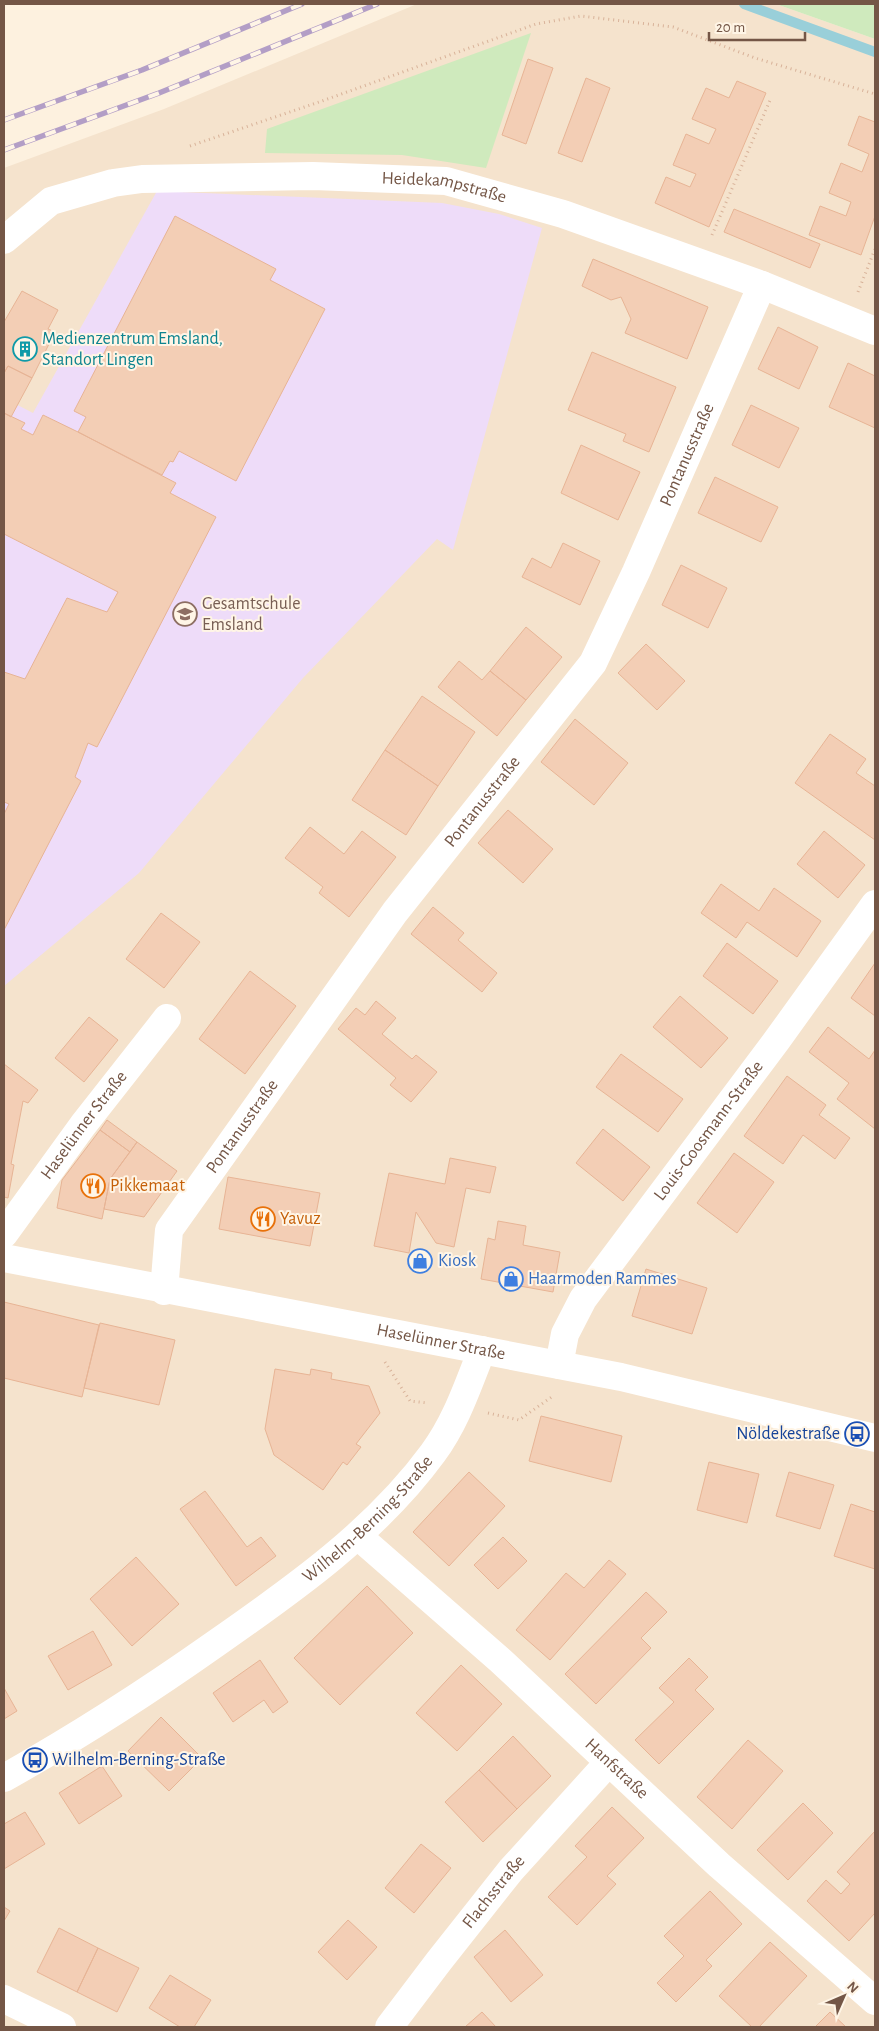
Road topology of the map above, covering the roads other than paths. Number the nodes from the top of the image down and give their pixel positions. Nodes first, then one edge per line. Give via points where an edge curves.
1 (4, 240) edge
2 (762, 285) junction
3 (875, 331) edge
4 (875, 904) edge
5 (167, 1018) dead end
6 (4, 1234) edge
7 (4, 1258) edge
8 (164, 1291) junction
9 (482, 1350) junction
10 (559, 1365) junction
11 (875, 1438) edge
12 (358, 1536) junction
13 (608, 1762) junction
14 (4, 1778) edge
15 (4, 1999) edge
16 (875, 2000) edge
17 (62, 2027) edge
18 (390, 2027) edge

1 - 2 street, Heidekampstraße via 50,201 142,179 332,177 446,181 563,214
2 - 3 street, Heidekampstraße
2 - 8 street, Pontanusstraße via 593,663 395,912 169,1230
4 - 10 street, Louis-Goosmann-Straße via 583,1299 565,1334
5 - 6 street, Haselünner Straße via 83,1125
7 - 8 street, Haselünner Straße
8 - 9 street, Haselünner Straße
9 - 10 street, Haselünner Straße
9 - 12 street, Wilhelm-Berning-Straße via 459,1407 434,1452
10 - 11 street, Haselünner Straße
12 - 13 street, Hanfstraße via 501,1661
12 - 14 street, Wilhelm-Berning-Straße via 276,1602 167,1678
13 - 16 street, Hanfstraße via 719,1865
13 - 18 street, Flachsstraße via 511,1870
15 - 17 street

